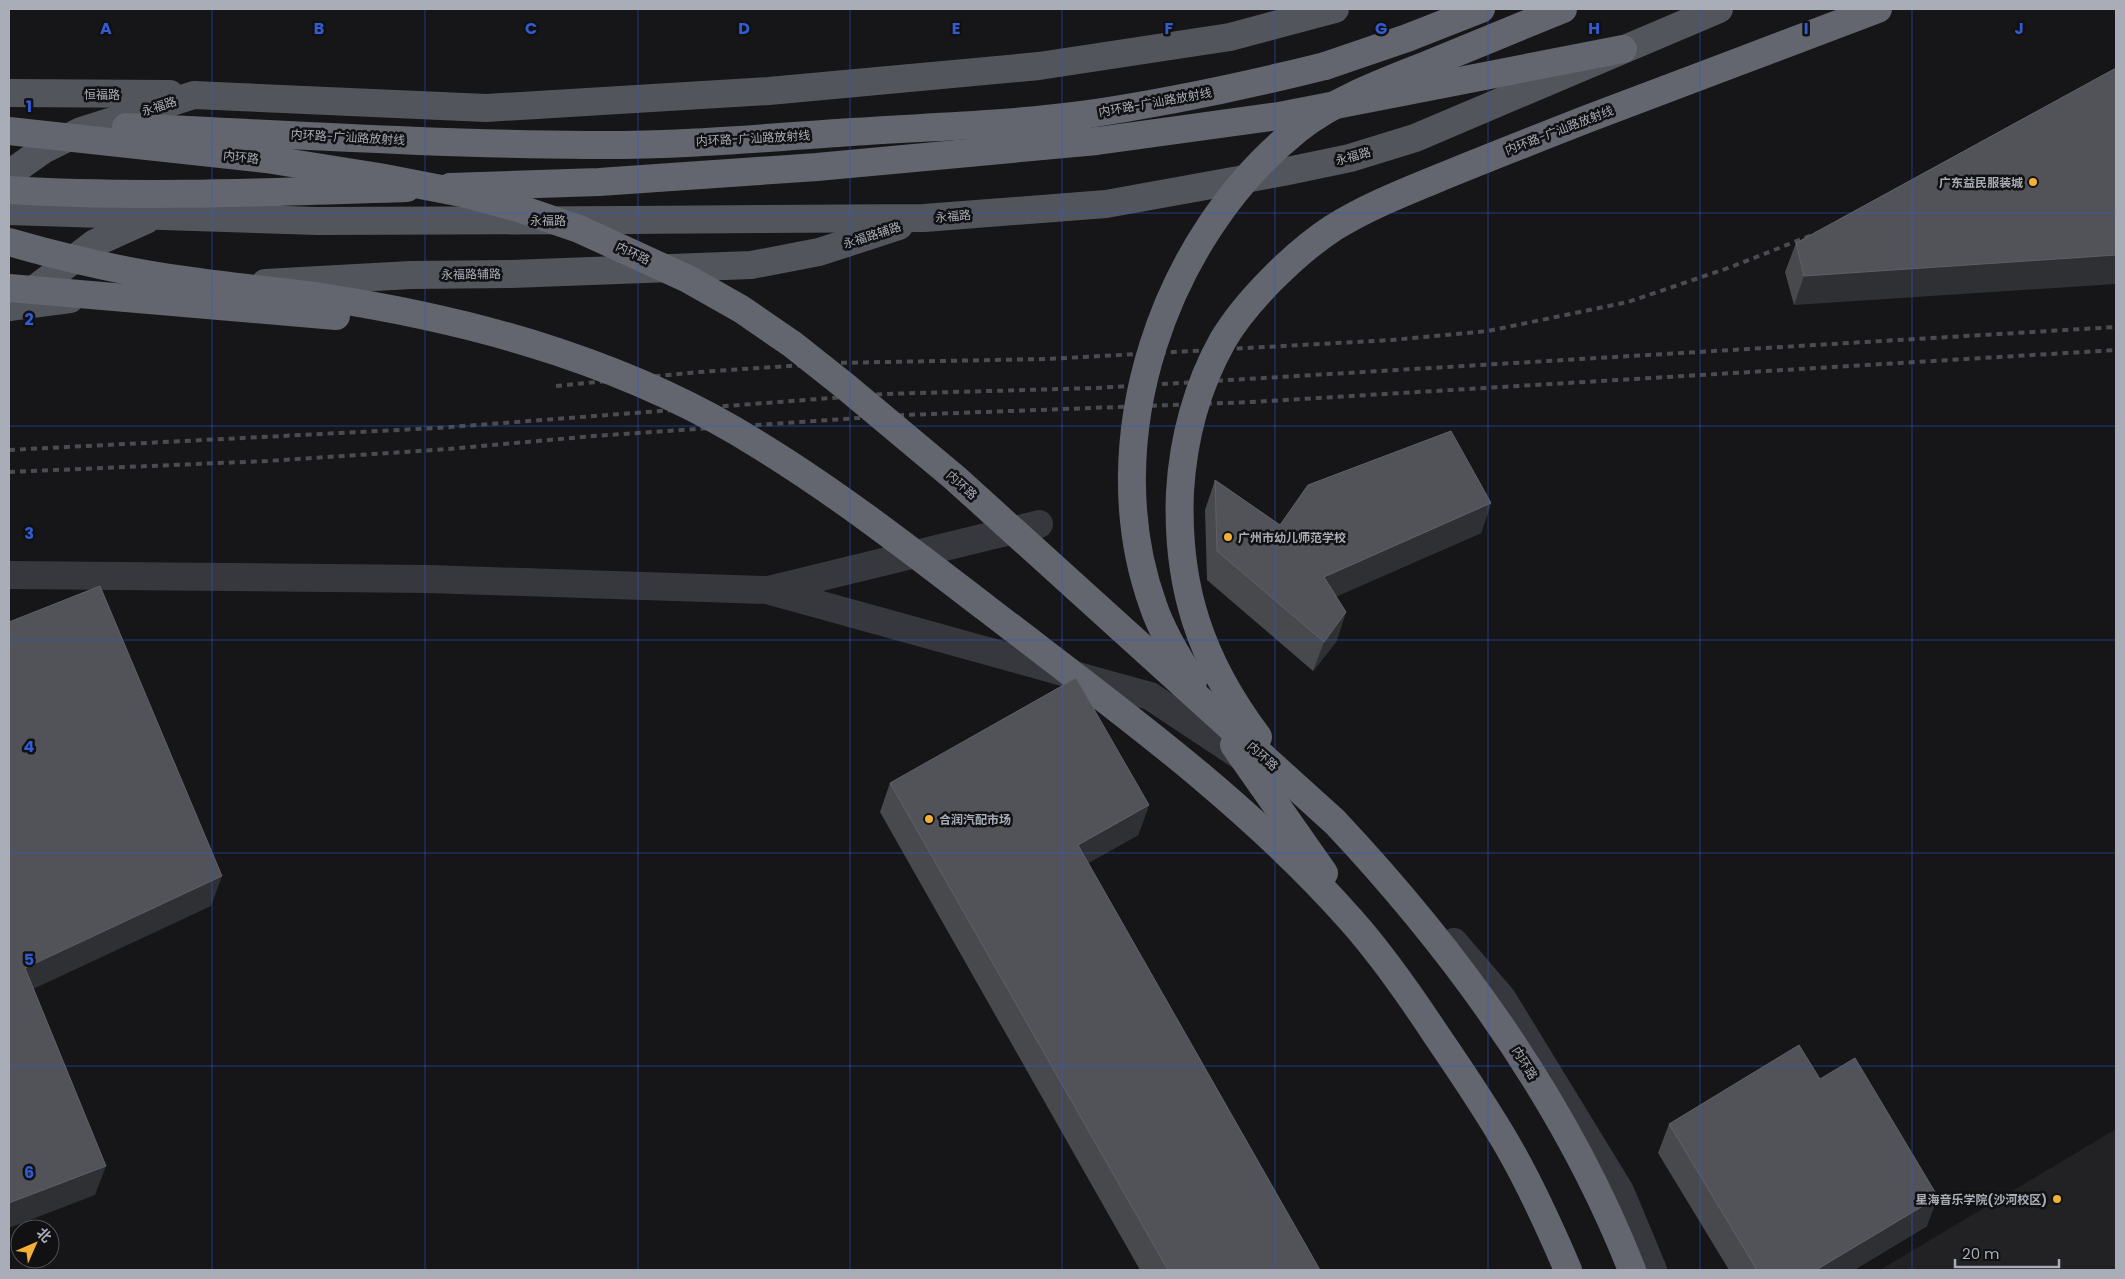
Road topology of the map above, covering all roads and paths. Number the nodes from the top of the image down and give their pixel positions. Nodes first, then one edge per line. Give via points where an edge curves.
1 (1335, 9) edge
2 (1481, 9) edge
3 (1563, 9) edge
4 (1719, 9) edge
5 (1878, 9) edge
6 (1623, 48) junction
7 (9, 93) edge
8 (194, 95) junction
9 (9, 122) edge
10 (9, 131) edge
11 (9, 174) edge
12 (9, 190) edge
13 (9, 211) edge
14 (152, 217) junction
15 (924, 218) junction
16 (9, 242) edge
17 (10, 303) edge
18 (486, 330) junction
19 (1039, 524) dead end
20 (9, 575) edge
21 (767, 590) junction
22 (1335, 822) junction
23 (1405, 987) junction
24 (1568, 1270) edge
25 (1632, 1270) edge
26 (1653, 1270) edge

1 - 8 main road, 永福路 via 1230,37 1039,66 769,91 486,108
2 - 9 highway, 内环路-广汕路放射线, bridge via 1325,66 1251,84 1080,115 1002,123 738,140 589,145 458,143
3 - 23 highway, bridge via 1342,101 1299,128 1229,199 1200,243 1156,333 1143,378 1132,468 1133,514 1140,560 1153,605 1176,654 1221,728
4 - 6 main road, 永福路
5 - 22 highway, 内环路-广汕路放射线, bridge via 1512,148 1379,203 1333,228 1290,262 1253,300 1224,339 1203,382 1181,470 1179,522 1182,566 1194,620 1213,668 1239,712 1278,763
6 - 12 highway, bridge via 1279,116 1097,141 838,166 599,182 292,192
6 - 15 main road, 永福路 via 1415,138 1350,158 1106,204
7 - 8 main road, 恒福路
8 - 11 main road, 永福路 via 81,131 43,150
10 - 22 highway, 内环路, bridge via 266,160 462,192 579,229 688,280 741,309 792,344 955,478
13 - 14 main road
14 - 15 main road, 永福路 via 318,221
14 - 17 main road via 95,243
15 - 17 main road, 永福路辅路 via 819,252 751,265 323,279
16 - 18 highway, bridge via 187,281 405,311
17 - 18 highway, bridge via 274,312
18 - 23 highway, bridge via 559,352 693,409 759,444 830,491 1056,661 1190,768 1299,865 1352,921
19 - 21 street
20 - 21 street via 428,579
21 - 26 street via 1150,696 1366,840 1502,998 1620,1191
22 - 25 highway, 内环路, bridge via 1420,918 1514,1044 1557,1113 1592,1180
23 - 24 highway, bridge via 1510,1149

